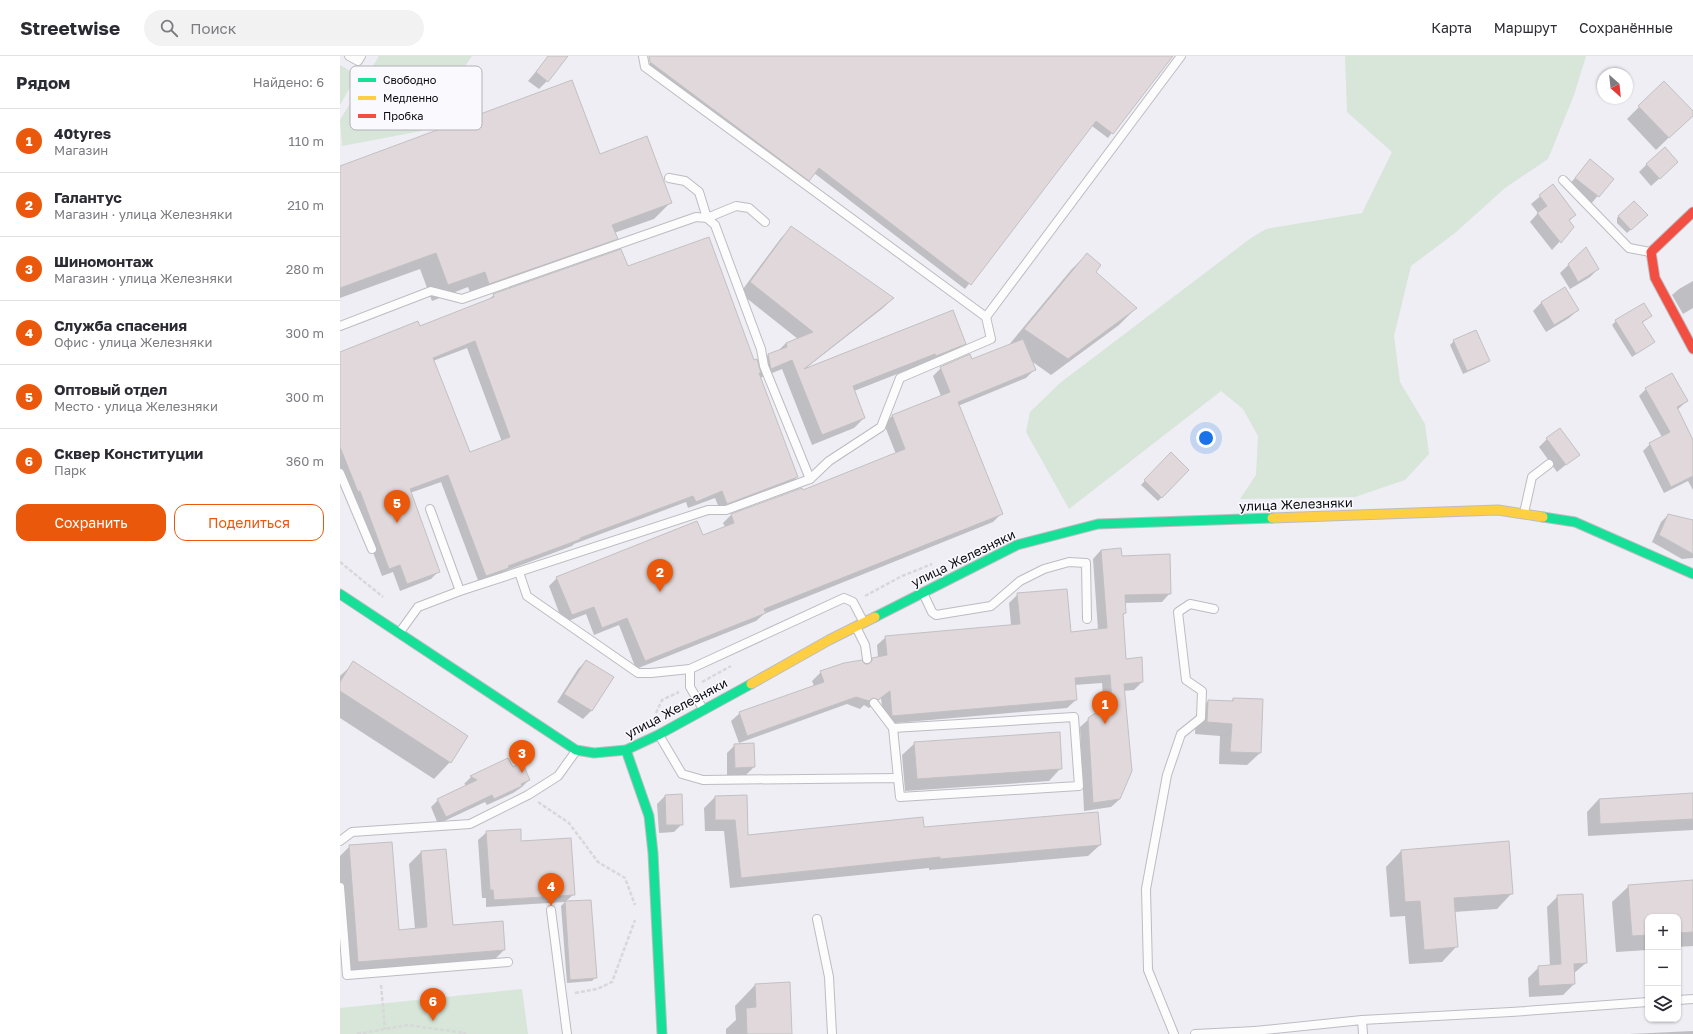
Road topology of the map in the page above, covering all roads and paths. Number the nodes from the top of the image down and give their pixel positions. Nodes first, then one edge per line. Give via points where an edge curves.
1 (349, 56) edge
2 (361, 56) edge
3 (643, 56) edge
4 (1181, 56) edge
5 (669, 178) dead end
6 (1563, 180) dead end
7 (1693, 212) edge
8 (708, 218) junction
9 (765, 222) dead end
10 (1651, 252) junction
11 (986, 317) junction
12 (340, 326) edge
13 (1693, 349) edge
14 (1549, 464) dead end
15 (340, 472) edge
16 (810, 479) junction
17 (430, 510) dead end
18 (1524, 514) junction
19 (372, 549) dead end
20 (937, 562) dead end
21 (519, 572) junction
22 (1693, 574) edge
23 (460, 591) junction
24 (923, 592) junction
25 (340, 594) edge
26 (853, 602) junction
27 (1214, 609) dead end
28 (1087, 619) dead end
29 (859, 624) junction
30 (400, 633) junction
31 (866, 659) dead end
32 (733, 665) dead end
33 (690, 669) junction
34 (690, 687) junction
35 (874, 703) dead end
36 (704, 709) junction
37 (655, 716) dead end
38 (893, 728) junction
39 (658, 735) junction
40 (576, 750) junction
41 (626, 750) junction
42 (898, 778) junction
43 (528, 795) junction
44 (340, 841) edge
45 (340, 887) edge
46 (635, 906) dead end
47 (551, 910) dead end
48 (638, 913) dead end
49 (817, 919) dead end
50 (508, 962) dead end
51 (380, 972) junction
52 (562, 995) junction
53 (1693, 999) edge
54 (1681, 1000) edge
55 (1645, 1002) edge
56 (1362, 1020) junction
57 (385, 1029) junction
58 (1256, 1033) edge
59 (356, 1034) edge
60 (465, 1034) edge
61 (567, 1034) edge
62 (662, 1034) edge
63 (832, 1034) edge
64 (1174, 1034) edge
65 (1194, 1034) edge
66 (1363, 1034) edge

1 - 2 lane via 358,61
3 - 11 lane via 646,67
4 - 11 lane
5 - 8 lane via 685,181 699,192
6 - 10 lane via 1629,248
7 - 10 street
8 - 9 lane via 736,206 749,208
8 - 12 lane via 696,217 462,299 431,291
8 - 16 lane via 715,225 764,366
10 - 13 street via 1655,278
11 - 16 lane via 991,339 900,378 881,427 829,461
14 - 18 lane via 1532,477
15 - 19 lane
16 - 21 lane via 726,510 708,510
17 - 23 lane
18 - 22 street, улица Железняки via 1575,522
18 - 24 street, улица Железняки via 1498,510 1098,524 1016,545
20 - 26 path via 902,576
21 - 23 lane
21 - 33 lane via 527,596 638,673
23 - 30 lane via 418,607
24 - 28 lane via 932,612 936,615 991,606 1020,581 1044,570 1069,562 1086,563
24 - 29 street, улица Железняки
25 - 30 street, улица Железняки
26 - 29 lane
26 - 33 lane via 844,598
27 - 64 lane via 1190,604 1178,612 1186,680 1202,691 1201,718 1181,734 1167,775 1146,889 1148,970
29 - 31 lane via 866,645
29 - 36 street, улица Железняки
30 - 40 street, улица Железняки
32 - 34 path
33 - 34 lane
34 - 36 lane
34 - 37 path via 662,700
35 - 38 lane
36 - 39 street, улица Железняки
38 - 42 lane
38 - 42 lane via 1074,717 1079,786 900,797
39 - 41 street, улица Железняки
39 - 42 lane via 682,774 703,780
40 - 41 street, улица Железняки via 594,753
40 - 43 lane via 558,776
41 - 62 street via 649,816
43 - 44 lane via 470,824 352,832
43 - 46 path via 569,823 598,862 625,878
45 - 51 lane via 348,975
47 - 52 lane
48 - 52 path via 612,982 597,989
49 - 63 lane via 829,977
50 - 51 lane
51 - 57 path
52 - 61 lane
53 - 54 lane
55 - 56 lane
56 - 58 lane
56 - 66 lane
57 - 59 path
57 - 60 path via 408,1024
58 - 65 lane

